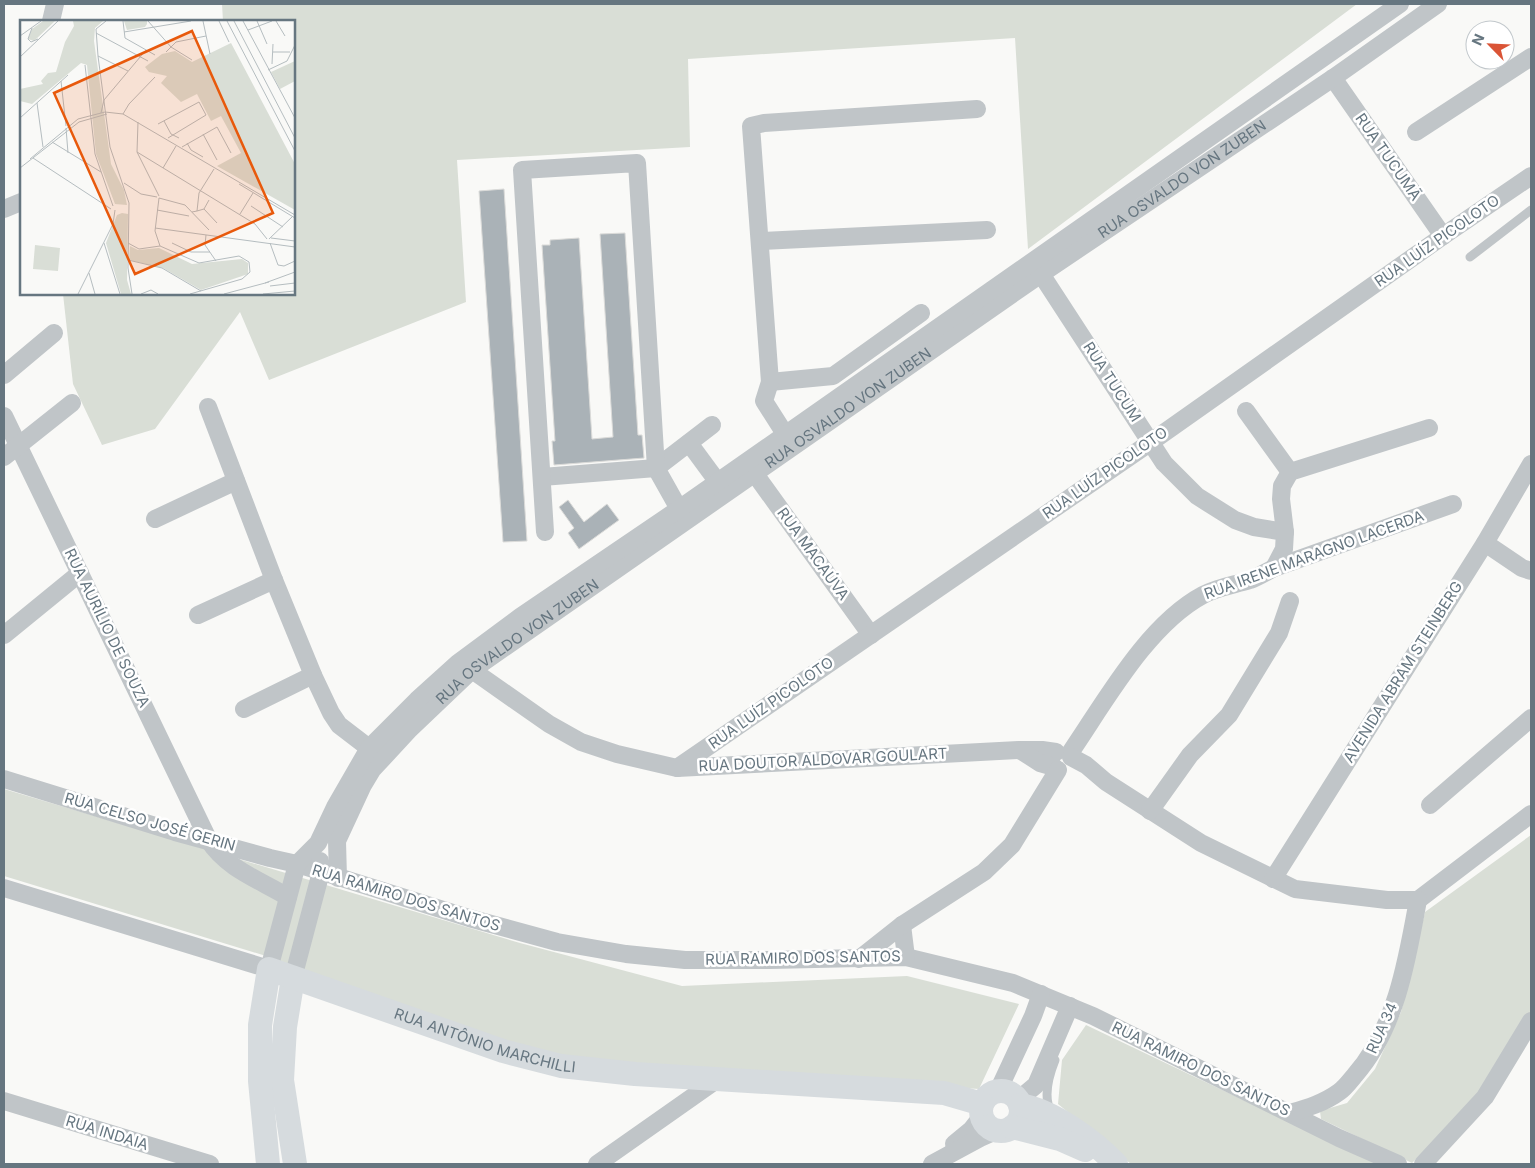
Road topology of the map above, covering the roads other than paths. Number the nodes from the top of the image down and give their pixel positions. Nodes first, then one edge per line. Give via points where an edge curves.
1 (55, 4) edge
2 (1400, 4) edge
3 (1438, 4) edge
4 (51, 20) edge
5 (1531, 57) edge
6 (1333, 78) junction
7 (977, 109) dead end
8 (1416, 132) dead end
9 (1531, 176) edge
10 (20, 202) edge
11 (4, 208) edge
12 (1531, 210) edge
13 (987, 230) dead end
14 (1443, 236) junction
15 (760, 241) junction
16 (1470, 257) dead end
17 (1041, 274) junction
18 (921, 313) dead end
19 (54, 333) dead end
20 (4, 375) edge
21 (770, 382) junction
22 (72, 403) dead end
23 (208, 407) dead end
24 (1246, 411) dead end
25 (4, 416) edge
26 (712, 425) dead end
27 (1429, 428) dead end
28 (785, 434) junction
29 (1151, 442) junction
30 (689, 443) junction
31 (19, 445) junction
32 (4, 457) edge
33 (1531, 464) edge
34 (656, 468) junction
35 (1290, 472) junction
36 (755, 474) junction
37 (542, 477) junction
38 (236, 480) junction
39 (717, 481) junction
40 (1452, 504) dead end
41 (679, 509) junction
42 (155, 519) dead end
43 (545, 532) dead end
44 (1285, 532) junction
45 (1484, 543) junction
46 (1274, 568) junction
47 (1531, 571) edge
48 (80, 572) junction
49 (274, 580) junction
50 (1290, 601) dead end
51 (198, 616) dead end
52 (4, 635) edge
53 (871, 635) junction
54 (472, 670) junction
55 (313, 675) junction
56 (244, 709) dead end
57 (1531, 718) edge
58 (369, 748) junction
59 (1063, 761) junction
60 (677, 768) junction
61 (4, 779) edge
62 (1430, 805) dead end
63 (1150, 811) junction
64 (1531, 814) edge
65 (209, 840) junction
66 (318, 843) junction
67 (297, 864) junction
68 (330, 875) junction
69 (1273, 879) junction
70 (4, 888) edge
71 (288, 897) junction
72 (1418, 900) junction
73 (902, 924) junction
74 (906, 957) junction
75 (859, 959) junction
76 (269, 969) junction
77 (293, 978) junction
78 (1041, 994) junction
79 (1070, 1006) junction
80 (1531, 1021) edge
81 (718, 1079) junction
82 (4, 1101) edge
83 (1003, 1109) junction
84 (1290, 1113) junction
85 (1063, 1122) junction
86 (1115, 1163) edge
87 (210, 1164) edge
88 (268, 1164) edge
89 (295, 1164) edge
90 (597, 1164) edge
91 (930, 1164) edge
92 (1398, 1164) edge
93 (1423, 1164) edge

1 - 4 street
2 - 28 street, RUA OSVALDO VON ZUBEN
3 - 6 street, RUA OSVALDO VON ZUBEN
5 - 8 street
6 - 14 street, RUA TUCUMÃ
6 - 17 street, RUA OSVALDO VON ZUBEN
7 - 15 street via 751,126
9 - 14 street, RUA LUÍZ PICOLOTO
10 - 11 street
12 - 16 lane
13 - 15 street
14 - 29 street, RUA LUÍZ PICOLOTO
15 - 21 street
17 - 29 street, RUA TUCUM
17 - 36 street, RUA OSVALDO VON ZUBEN
18 - 21 street via 833,376
19 - 20 street
21 - 28 street via 764,401
22 - 31 street
23 - 38 street
24 - 35 street
25 - 31 street, RUA AURÍLIO DE SOUZA
26 - 30 street
27 - 35 street
28 - 39 street, RUA OSVALDO VON ZUBEN
29 - 44 street, RUA TUCUM via 1164,463 1197,496 1235,520
29 - 53 street, RUA LUÍZ PICOLOTO
30 - 34 street
30 - 39 street
31 - 32 street
31 - 48 street, RUA AURÍLIO DE SOUZA
33 - 45 street, AVENIDA ABRAM STEINBERG
34 - 37 street
34 - 37 street via 637,163 522,170
34 - 41 street
35 - 44 street via 1282,486
36 - 53 street, RUA MACAÚVA
36 - 54 street, RUA OSVALDO VON ZUBEN
37 - 43 street
38 - 42 street
38 - 49 street
39 - 41 street, RUA OSVALDO VON ZUBEN
40 - 46 street, RUA IRENE MARAGNO LACERDA
41 - 58 street, RUA OSVALDO VON ZUBEN via 458,663
44 - 46 street via 1284,549
45 - 47 street
45 - 69 street, AVENIDA ABRAM STEINBERG
46 - 59 street, RUA IRENE MARAGNO LACERDA via 1202,596 1151,638
48 - 52 street
48 - 65 street, RUA AURÍLIO DE SOUZA
49 - 51 street
49 - 55 street
50 - 63 street via 1280,633 1229,716 1190,755
53 - 60 street, RUA LUÍZ PICOLOTO
54 - 60 street, RUA DOUTOR ALDOVAR GOULART via 549,724 581,742
54 - 68 street, RUA OSVALDO VON ZUBEN via 372,770 338,841
55 - 56 street
55 - 58 street via 339,725
57 - 62 street
58 - 66 street, RUA OSVALDO VON ZUBEN
59 - 60 street, RUA DOUTOR ALDOVAR GOULART via 1040,763 1019,750
59 - 63 street, RUA DOUTOR ALDOVAR GOULART via 1089,778 1106,782
59 - 73 street, RUA IRENE MARAGNO LACERDA via 1012,845 984,872
61 - 65 street, RUA CELSO JOSÉ GERIN
63 - 69 street, RUA DOUTOR ALDOVAR GOULART via 1201,843
64 - 72 street
65 - 67 street, RUA CELSO JOSÉ GERIN
65 - 71 street, RUA AURÍLIO DE SOUZA via 231,865
66 - 67 street, RUA OSVALDO VON ZUBEN
66 - 68 street, RUA OSVALDO VON ZUBEN
67 - 68 street, RUA RAMIRO DOS SANTOS
67 - 71 street, RUA OSVALDO VON ZUBEN
68 - 75 street, RUA RAMIRO DOS SANTOS via 557,942 626,954 685,960
68 - 77 street, RUA OSVALDO VON ZUBEN
69 - 72 street, RUA DOUTOR ALDOVAR GOULART via 1295,890 1387,900
70 - 76 street, RUA ANTÔNIO MARCHILLI
71 - 76 street, RUA OSVALDO VON ZUBEN
72 - 84 street, RUA 34 via 1391,1015 1368,1060 1340,1092 1316,1106
73 - 74 street
73 - 75 street, RUA IRENE MARAGNO LACERDA
74 - 75 street, RUA RAMIRO DOS SANTOS
74 - 78 street, RUA RAMIRO DOS SANTOS via 1013,983
76 - 77 street, RUA ANTÔNIO MARCHILLI
76 - 88 street, RUA OSVALDO VON ZUBEN via 260,1025 260,1081
77 - 81 street, RUA ANTÔNIO MARCHILLI via 503,1051 561,1066
77 - 89 street, RUA OSVALDO VON ZUBEN via 285,1028 282,1080
78 - 79 street, RUA RAMIRO DOS SANTOS
78 - 83 street
79 - 83 street via 1036,1085
79 - 84 street, RUA RAMIRO DOS SANTOS
79 - 85 lane via 1048,1082 1050,1111
80 - 93 street via 1485,1097
81 - 83 street, RUA ANTÔNIO MARCHILLI via 944,1093
81 - 90 street
82 - 87 street, RUA INDAIA
83 - 85 street, RUA ANTÔNIO MARCHILLI via 1032,1107
83 - 86 street, RUA ANTÔNIO MARCHILLI
83 - 91 street
84 - 92 street, RUA RAMIRO DOS SANTOS
85 - 86 street, RUA ANTÔNIO MARCHILLI

